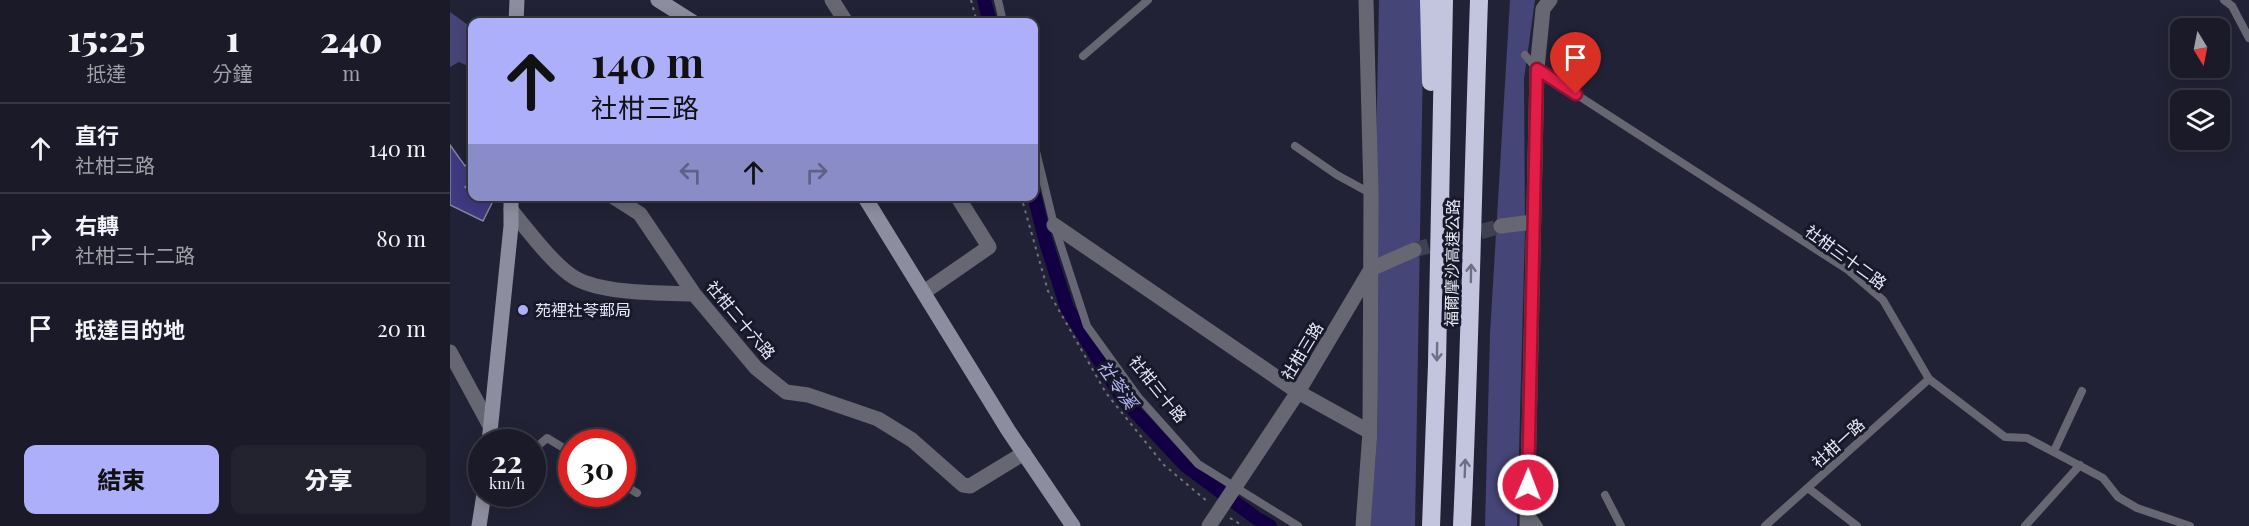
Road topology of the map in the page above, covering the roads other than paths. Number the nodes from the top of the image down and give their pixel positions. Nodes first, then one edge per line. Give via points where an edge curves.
1 (517, 0) edge
2 (658, 0) edge
3 (832, 0) edge
4 (998, 0) edge
5 (1148, 0) edge
6 (1366, 0) edge
7 (1428, 0) edge
8 (1444, 0) edge
9 (1479, 0) edge
10 (1491, 0) edge
11 (1550, 0) edge
12 (2224, 0) edge
13 (516, 18) edge
14 (681, 18) edge
15 (843, 18) edge
16 (1003, 18) edge
17 (2249, 39) edge
18 (1525, 55) dead end
19 (1083, 56) dead end
20 (1537, 69) junction
21 (1295, 147) dead end
22 (1038, 159) edge
23 (1371, 194) junction
24 (620, 201) edge
25 (867, 201) edge
26 (960, 201) edge
27 (511, 203) edge
28 (1472, 209) junction
29 (1533, 222) junction
30 (1054, 225) junction
31 (1502, 226) tunnel mouth
32 (1414, 250) tunnel mouth
33 (1371, 269) junction
34 (924, 292) junction
35 (694, 294) junction
36 (1438, 317) junction
37 (450, 352) edge
38 (1929, 379) junction
39 (2082, 391) dead end
40 (1298, 392) junction
41 (490, 426) junction
42 (490, 429) edge
43 (1370, 432) junction
44 (2054, 451) junction
45 (1024, 453) junction
46 (2080, 465) junction
47 (1234, 488) junction
48 (1808, 488) junction
49 (1605, 495) dead end
50 (482, 507) edge
51 (1528, 509) junction
52 (479, 526) edge
53 (1072, 526) edge
54 (1209, 526) edge
55 (1298, 526) edge
56 (1363, 526) edge
57 (1431, 526) edge
58 (1462, 526) edge
59 (1527, 526) edge
60 (1539, 526) edge
61 (1621, 526) edge
62 (1765, 526) edge
63 (1857, 526) edge
64 (2025, 526) edge
65 (2190, 526) edge

1 - 13 street
2 - 14 street
3 - 15 street
4 - 16 lane
5 - 19 lane
6 - 23 street
7 - 36 highway
8 - 36 highway, 福爾摩沙高速公路
9 - 28 highway, 福爾摩沙高速公路
10 - 28 highway
11 - 20 street via 1543,9
12 - 17 lane via 2232,6
18 - 20 lane, 社柑三十二路
20 - 29 street
20 - 38 lane, 社柑三十二路 via 1848,270 1883,300
21 - 23 lane
22 - 30 lane, 社柑三十路
23 - 33 street
24 - 35 street, 社柑二十六路 via 640,214
25 - 34 street
26 - 34 street via 989,247
27 - 35 street via 555,261 575,278 618,291
27 - 41 street
58 -> 28 highway, 福爾摩沙高速公路
29 - 31 street
29 - 51 street
30 - 40 street
30 - 47 lane, 社柑三十路 via 1087,326 1139,398 1198,464
32 - 33 street
33 - 40 street, 社柑三路
33 - 43 street
34 - 45 street
35 - 45 street, 社柑二十六路 via 756,368 786,393 808,395 878,419 912,440 963,485 977,483
36 -> 57 highway, 福爾摩沙高速公路
37 - 41 street
38 - 44 lane, 社柑三十二路 via 2005,437 2027,438
38 - 48 lane, 社柑一路
39 - 44 lane
40 - 43 street
40 - 47 street, 社柑三路
41 - 42 street
43 - 56 street
44 - 46 lane, 社柑三十二路
45 - 53 street
46 - 64 lane
46 - 65 lane, 社柑三十二路 via 2103,478 2118,497 2137,508
47 - 54 street, 社柑三路
47 - 55 lane, 社柑三十路
48 - 62 lane, 社柑一路
48 - 63 lane
49 - 61 lane
50 - 52 street
51 - 59 street
51 - 60 lane

